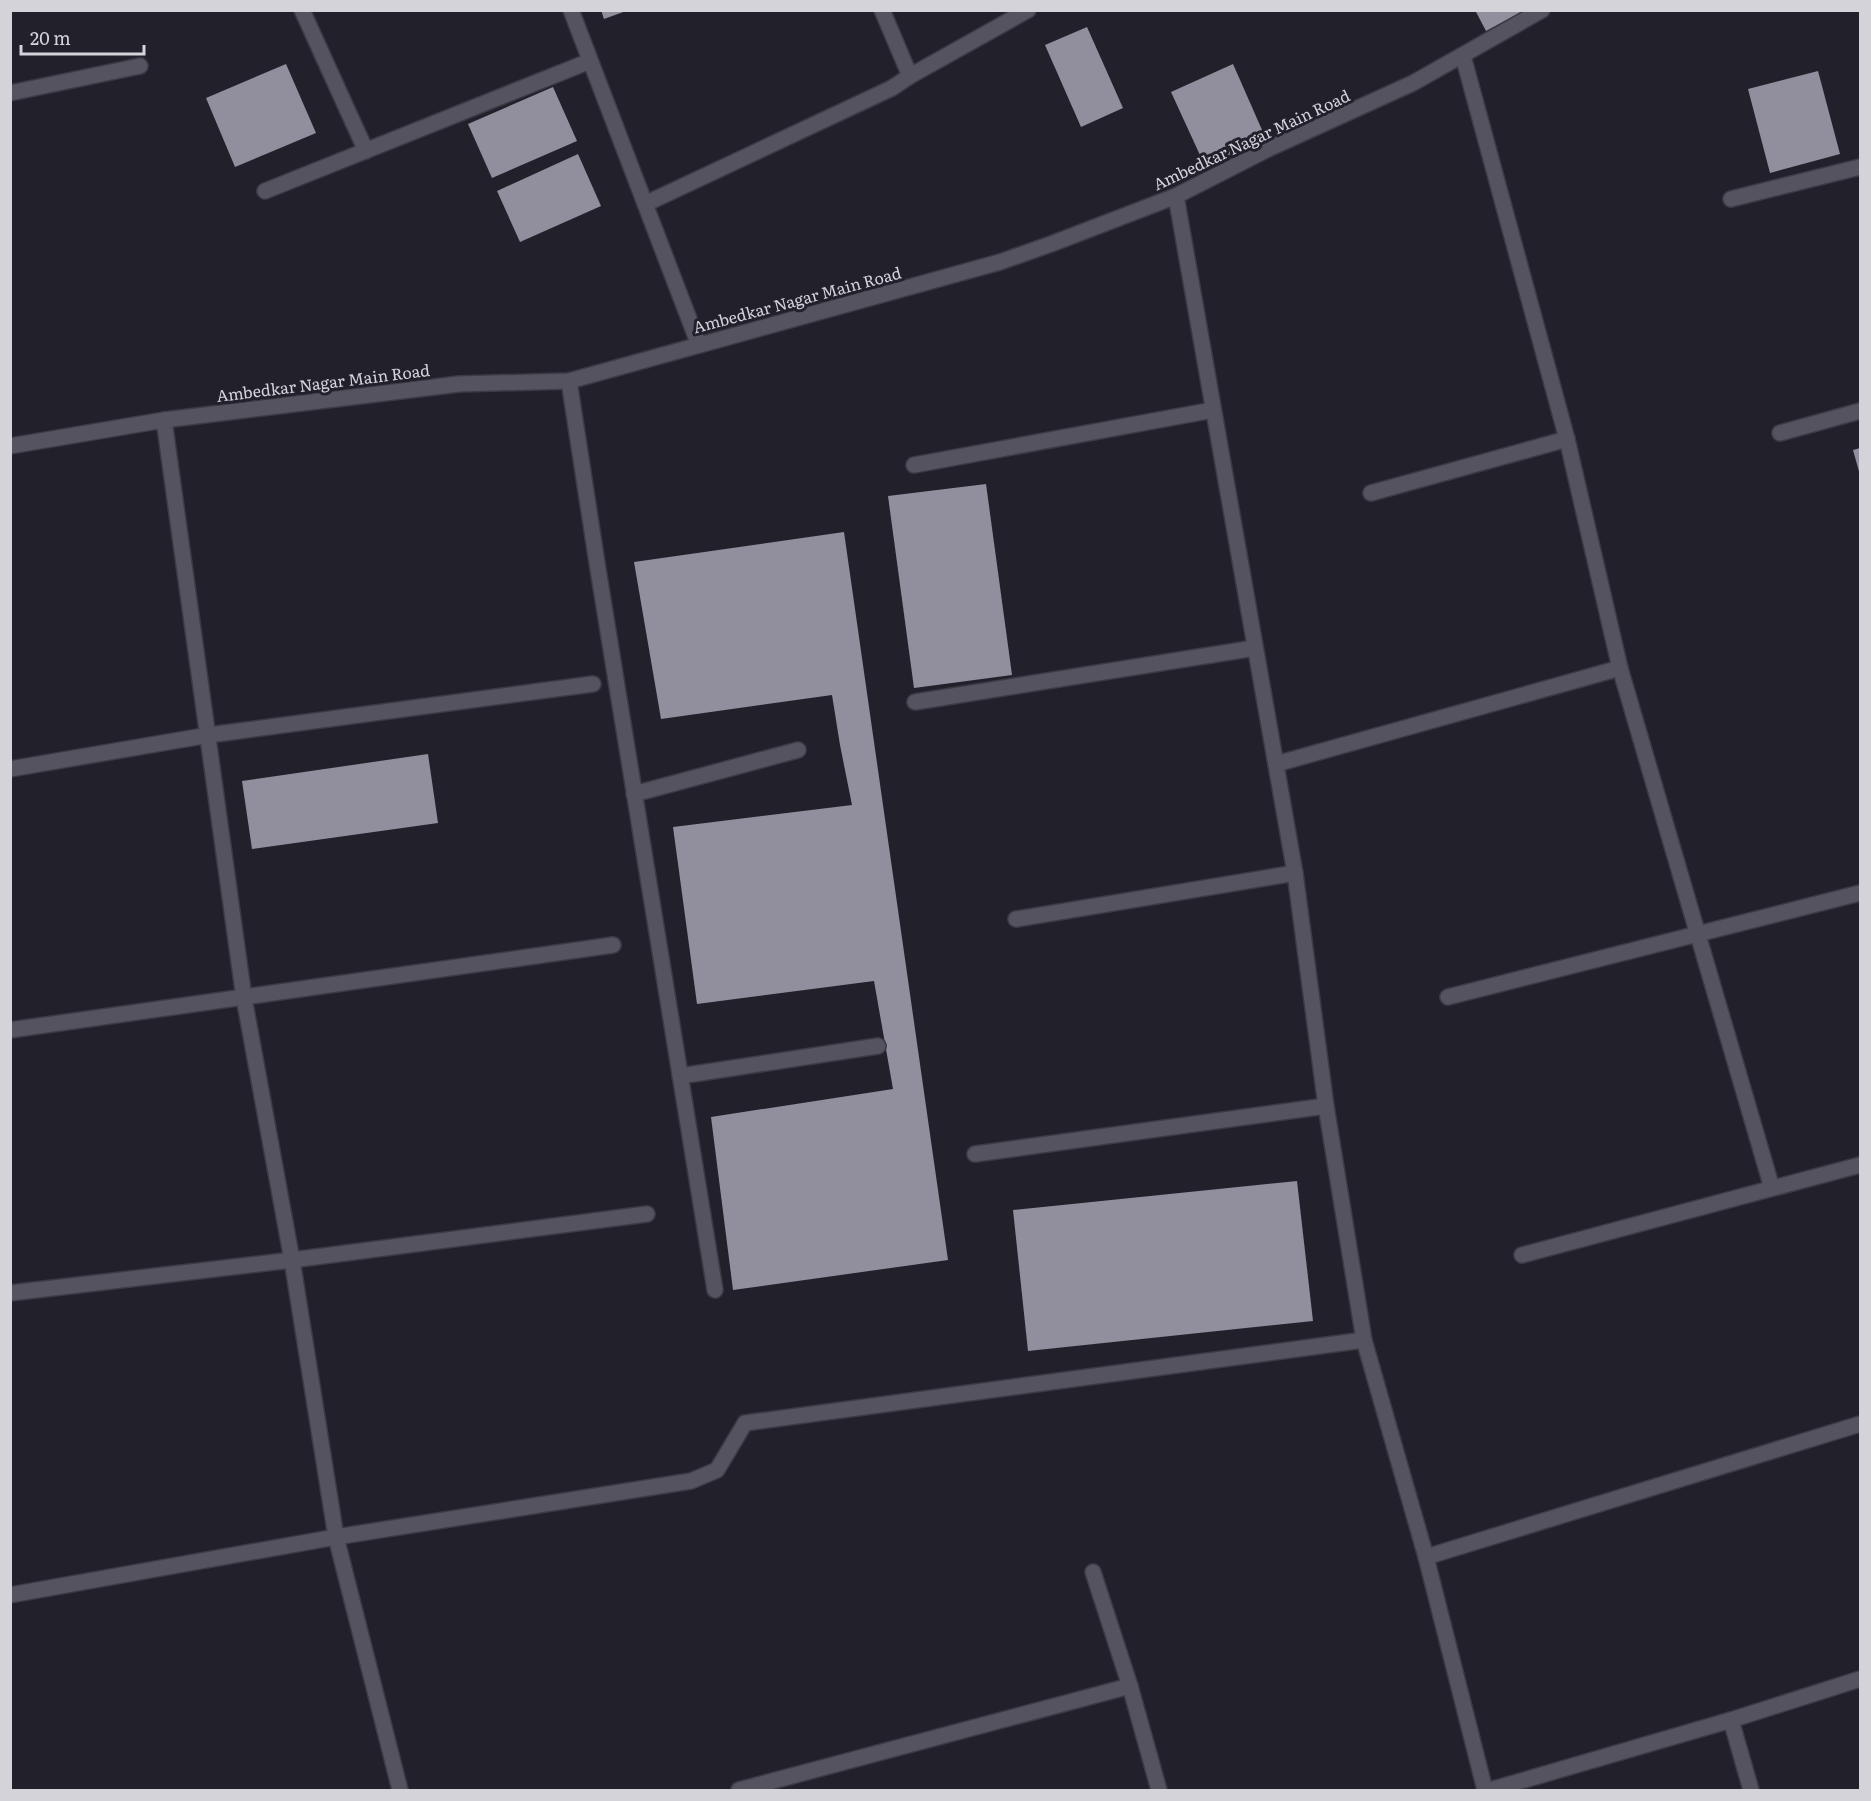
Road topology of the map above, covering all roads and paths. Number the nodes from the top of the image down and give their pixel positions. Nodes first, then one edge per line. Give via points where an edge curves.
1 (302, 10) edge
2 (571, 10) edge
3 (882, 10) edge
4 (1028, 10) edge
5 (1542, 10) edge
6 (1463, 56) junction
7 (590, 61) junction
8 (140, 66) dead end
9 (910, 76) junction
10 (10, 93) edge
11 (366, 151) junction
12 (1860, 167) edge
13 (265, 191) dead end
14 (1176, 196) junction
15 (1731, 199) dead end
16 (645, 204) junction
17 (699, 345) junction
18 (569, 381) junction
19 (1213, 410) junction
20 (1860, 411) edge
21 (165, 420) junction
22 (1780, 433) dead end
23 (1567, 439) junction
24 (10, 446) edge
25 (914, 465) dead end
26 (1371, 493) dead end
27 (1255, 648) junction
28 (1620, 668) junction
29 (593, 684) dead end
30 (915, 702) dead end
31 (209, 735) junction
32 (798, 750) dead end
33 (1276, 764) junction
34 (10, 769) edge
35 (634, 794) junction
36 (1295, 873) junction
37 (1860, 893) edge
38 (1016, 918) dead end
39 (1697, 934) junction
40 (613, 945) dead end
41 (1448, 997) dead end
42 (244, 998) junction
43 (10, 1030) edge
44 (878, 1046) dead end
45 (680, 1076) junction
46 (1326, 1106) junction
47 (975, 1154) dead end
48 (1860, 1165) edge
49 (1772, 1188) junction
50 (647, 1214) dead end
51 (1522, 1255) dead end
52 (291, 1260) junction
53 (715, 1290) dead end
54 (10, 1293) edge
55 (1364, 1341) junction
56 (1860, 1424) edge
57 (336, 1537) junction
58 (1426, 1557) junction
59 (1094, 1572) dead end
60 (10, 1594) edge
61 (1860, 1679) edge
62 (1130, 1686) junction
63 (1731, 1720) junction
64 (400, 1791) edge
65 (739, 1791) edge
66 (1159, 1791) edge
67 (1485, 1791) edge
68 (1490, 1791) edge
69 (1751, 1791) edge

1 - 11 street
2 - 7 street
3 - 9 street
4 - 9 street
5 - 6 street, Ambedkar Nagar Main Road
6 - 14 street, Ambedkar Nagar Main Road via 1413,84 1268,149
6 - 23 street
7 - 11 street
7 - 16 street
8 - 10 street
9 - 16 street
11 - 13 street
12 - 15 street
14 - 17 street, Ambedkar Nagar Main Road via 1000,262
14 - 19 street
16 - 17 street
17 - 18 street, Ambedkar Nagar Main Road
18 - 21 street, Ambedkar Nagar Main Road via 459,384
18 - 35 street
19 - 25 street
19 - 27 street
20 - 22 street
21 - 24 street, Ambedkar Nagar Main Road
21 - 31 street
23 - 26 street
23 - 28 street
27 - 30 street
27 - 33 street
28 - 33 street
28 - 39 street
29 - 31 street
31 - 34 street
31 - 42 street
32 - 35 street
33 - 36 street
35 - 45 street
36 - 38 street
36 - 46 street
37 - 39 street
39 - 41 street
39 - 49 street
40 - 42 street
42 - 43 street
42 - 52 street
44 - 45 street
45 - 53 street
46 - 47 street
46 - 55 street
48 - 49 street
49 - 51 street
50 - 52 street
52 - 54 street
52 - 57 street
55 - 57 street via 745,1423 717,1470 691,1481
55 - 58 street
56 - 58 street
57 - 60 street
57 - 64 street
58 - 67 street
59 - 62 street
61 - 63 street
62 - 65 street
62 - 66 street
63 - 68 street
63 - 69 street

